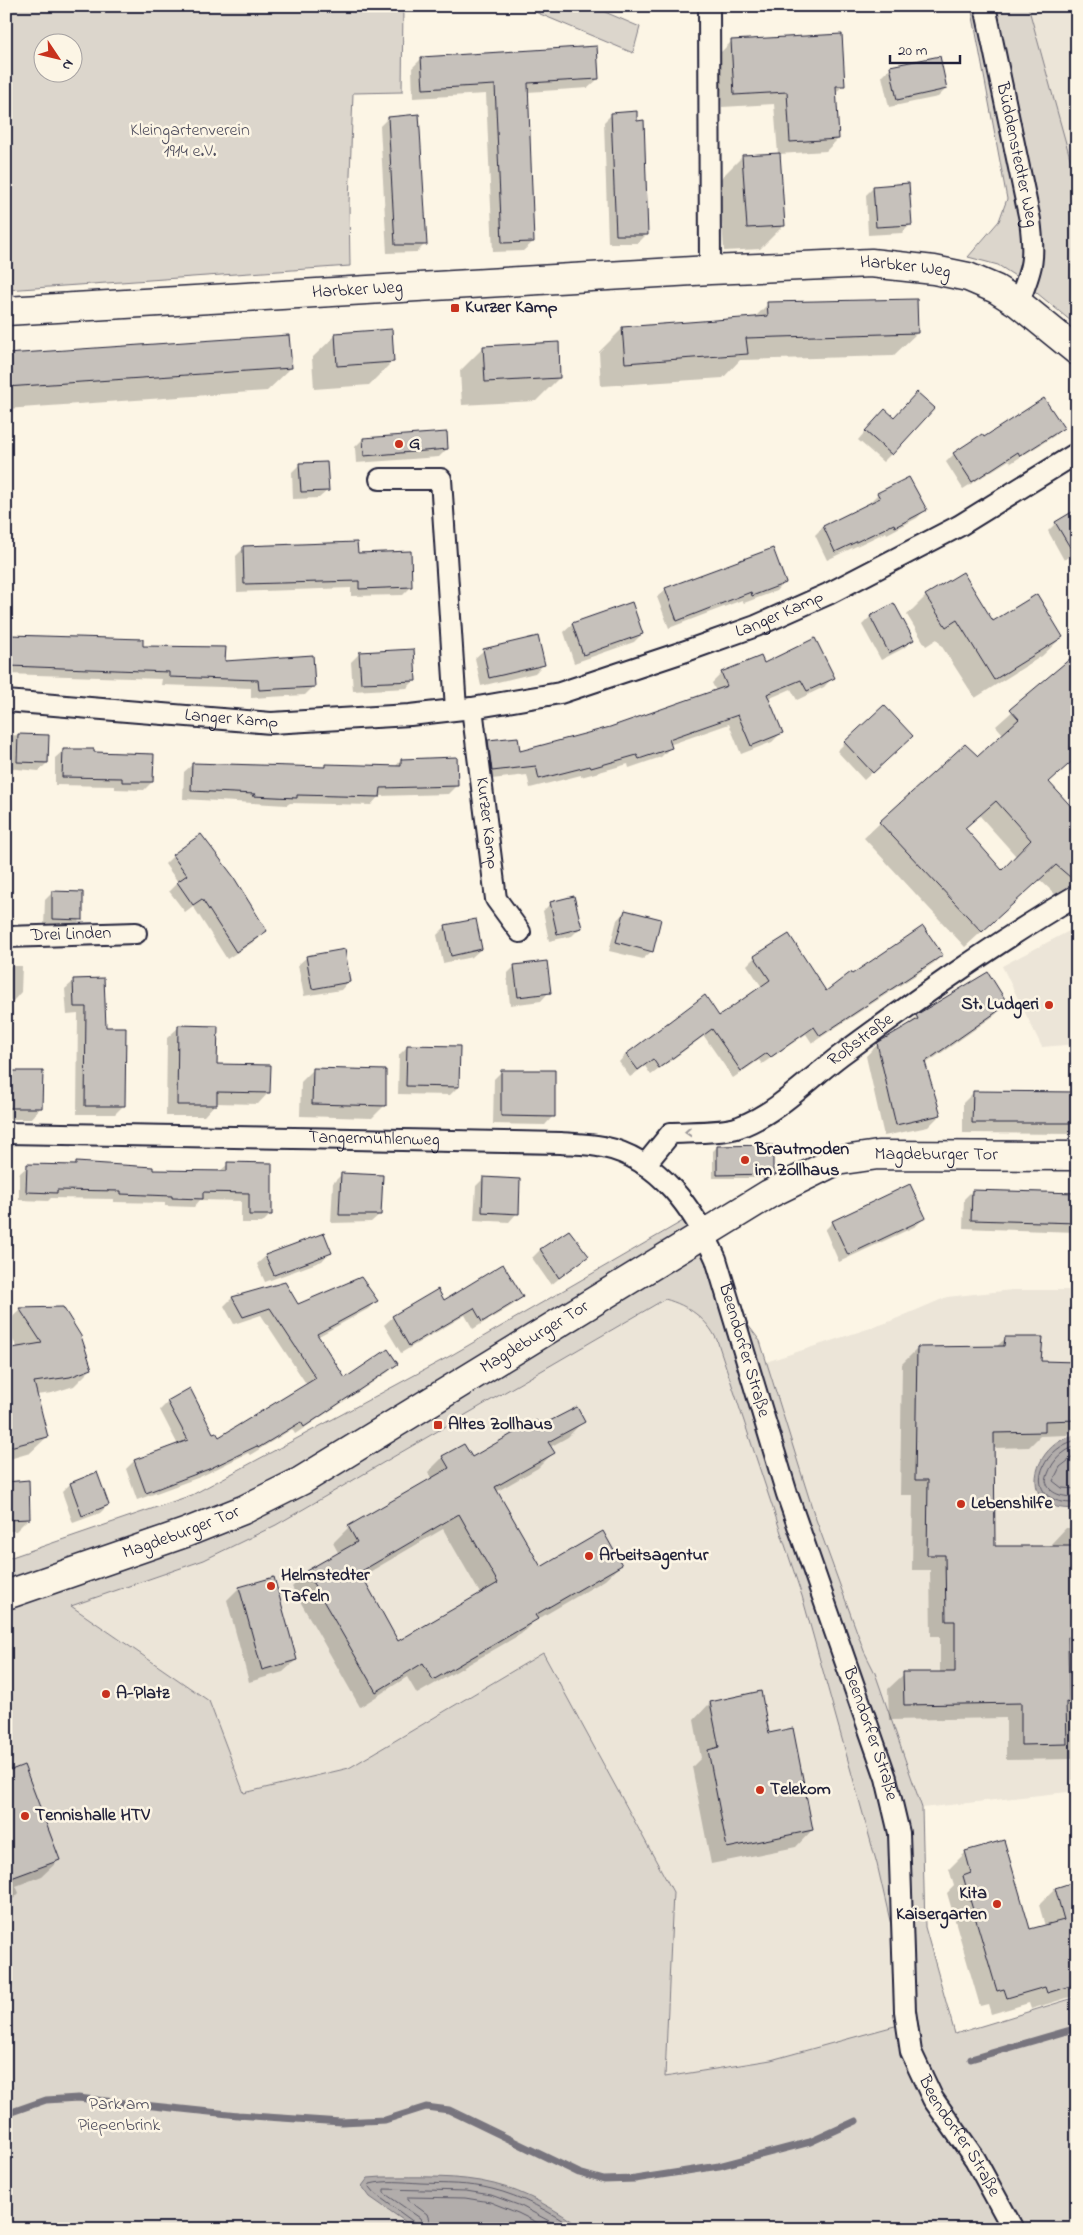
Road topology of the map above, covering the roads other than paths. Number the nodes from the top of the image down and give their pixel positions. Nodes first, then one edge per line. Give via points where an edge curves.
1 (709, 6) edge
2 (985, 6) edge
3 (710, 270) junction
4 (1018, 303) junction
5 (6, 311) edge
6 (1077, 351) edge
7 (1077, 453) edge
8 (380, 478) dead end
9 (6, 701) edge
10 (464, 709) junction
11 (1077, 895) edge
12 (520, 932) dead end
13 (136, 933) dead end
14 (6, 937) edge
15 (6, 1133) edge
16 (1077, 1156) edge
17 (645, 1165) junction
18 (705, 1234) junction
19 (6, 1595) edge
20 (1013, 2229) edge

1 - 3 street
2 - 4 street, Büddenstedter Weg via 1030,220 1034,254
3 - 4 main road, Harbker Weg via 871,263 968,277
3 - 5 main road, Harbker Weg
4 - 6 main road, Harbker Weg
7 - 10 street, Langer Kamp via 959,526 828,594 756,626 560,693
8 - 10 street via 441,479
9 - 10 street, Langer Kamp via 271,723
10 - 12 street, Kurzer Kamp via 496,899
11 -> 17 street, Roßstraße via 977,959 840,1056 760,1118 737,1128 671,1133
13 - 14 street, Drei Linden
15 - 17 street, Tangermühlenweg via 562,1143 604,1147
16 - 18 main road, Magdeburger Tor via 878,1155 836,1161 769,1194
17 - 18 street, Tangermühlenweg via 666,1182
18 - 19 main road, Magdeburger Tor via 301,1481 243,1510 185,1533
18 - 20 street, Beendorfer Straße via 716,1259 787,1494 886,1778 899,1833 904,2011 911,2052 933,2099 975,2158

